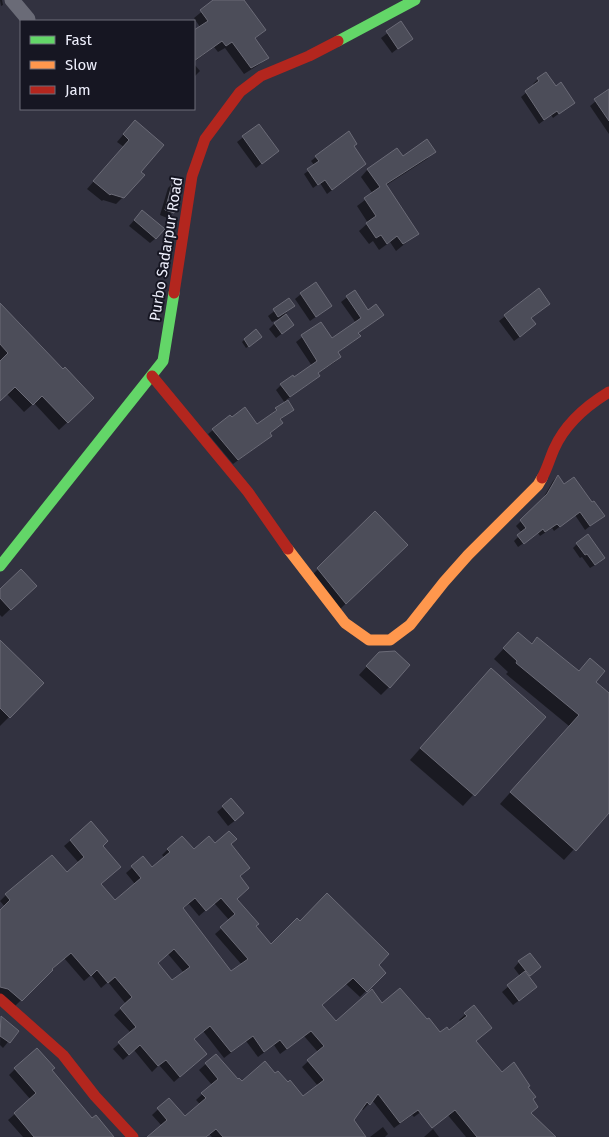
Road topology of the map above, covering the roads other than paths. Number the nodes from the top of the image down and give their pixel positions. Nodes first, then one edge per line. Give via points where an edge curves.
1 (12, 0) edge
2 (415, 0) edge
3 (28, 19) dead end
4 (152, 376) junction
5 (609, 392) edge
6 (0, 566) edge
7 (0, 999) edge
8 (133, 1137) edge

1 - 3 street
2 - 4 street, Purbo Sadarpur Road via 309,56 261,76 240,92 205,139 192,176 163,362
4 - 5 street via 248,492 299,565 345,622 369,640 390,640 410,625 468,555 538,485 546,474 557,444 574,420
4 - 6 street, Purbo Sadarpur Road
7 - 8 street via 63,1055

